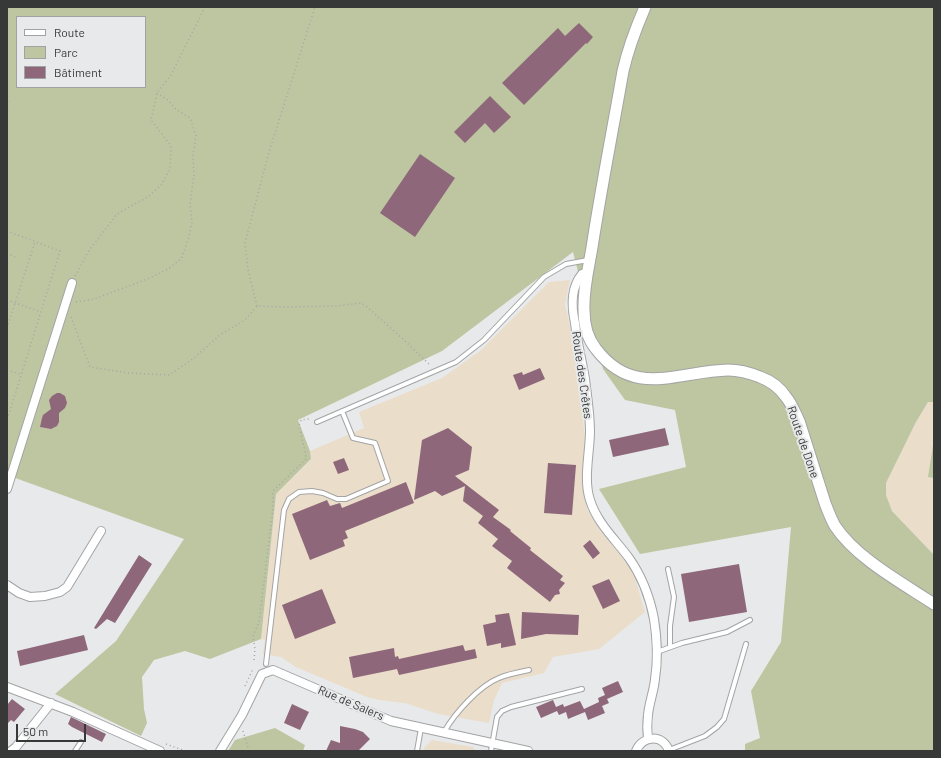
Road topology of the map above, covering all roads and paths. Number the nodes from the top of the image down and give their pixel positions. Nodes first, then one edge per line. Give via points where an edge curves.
1 (205, 7) edge
2 (315, 7) edge
3 (645, 7) edge
4 (157, 94) junction
5 (7, 98) edge
6 (7, 122) edge
7 (7, 232) edge
8 (35, 242) junction
9 (7, 254) edge
10 (16, 256) dead end
11 (590, 260) junction
12 (587, 273) junction
13 (72, 283) joint
14 (7, 300) edge
15 (15, 303) junction
16 (66, 303) junction
17 (257, 306) junction
18 (41, 312) junction
19 (7, 328) edge
20 (7, 370) edge
21 (435, 371) junction
22 (21, 375) junction
23 (342, 411) junction
24 (7, 420) edge
25 (317, 422) dead end
26 (7, 488) edge
27 (101, 531) dead end
28 (668, 569) dead end
29 (7, 584) edge
30 (934, 604) edge
31 (750, 620) dead end
32 (746, 644) dead end
33 (670, 647) junction
34 (657, 652) junction
35 (266, 664) dead end
36 (529, 670) dead end
37 (582, 689) dead end
38 (9, 690) edge
39 (51, 703) junction
40 (239, 720) junction
41 (421, 727) junction
42 (444, 732) junction
43 (648, 739) junction
44 (81, 742) dead end
45 (491, 747) edge
46 (669, 750) edge
47 (11, 751) edge
48 (75, 751) edge
49 (160, 751) edge
50 (220, 751) edge
51 (249, 751) edge
52 (417, 751) edge
53 (528, 751) edge
54 (636, 751) edge

1 - 4 path via 171,75
2 - 17 path via 269,152 245,244
3 - 11 street, Route des Crêtes via 632,37 623,71
4 - 13 path via 151,120 171,146 170,169 162,184 149,196 117,214 88,252
4 - 16 path via 190,118 196,136 190,204 192,222 181,258 168,269 150,278 94,299
5 - 6 path
7 - 8 path
8 - 15 path
8 - 18 path via 60,251
9 - 10 path
11 - 12 street, Route des Crêtes
11 - 21 lane via 566,264 544,277 484,340 456,362
12 - 30 street, Route de Done via 584,319 595,348 608,362 626,374 646,378 729,370 766,379 787,398 799,421 825,503 836,526 866,558
12 - 34 street, Route des Crêtes via 578,279 572,307 589,413 590,499 594,511 629,559 646,590 654,619
13 - 16 street
14 - 15 path
15 - 18 path
15 - 19 path
16 - 17 path via 90,367 129,373 169,375 194,358 220,335 245,320
16 - 26 street
17 - 21 path via 337,306 361,303
18 - 22 path
20 - 22 path
21 - 23 lane
22 - 24 path
23 - 25 lane
23 - 35 lane via 353,438 375,443 388,481 346,498 337,499 312,491 299,492 289,499 284,510
27 - 29 street via 67,587 60,592 30,597
28 - 33 lane via 674,597
31 - 33 lane via 727,632
32 - 46 lane via 724,719 705,736
33 - 34 lane
34 - 43 street, Route des Crêtes via 657,668 648,713
36 - 42 lane via 499,678 486,685 454,717
37 - 45 lane via 502,711 497,717
38 - 39 street
39 - 47 street
39 - 49 street
40 - 41 street, Rue de Salers via 262,674 273,670 390,721
40 - 50 street, Rue de Salers
40 - 51 path
41 - 42 street, Rue de Salers
41 - 52 lane
42 - 45 street, Rue de Salers
43 - 46 street via 660,740
43 - 54 street via 642,742
44 - 48 lane
45 - 53 street, Rue de Salers

